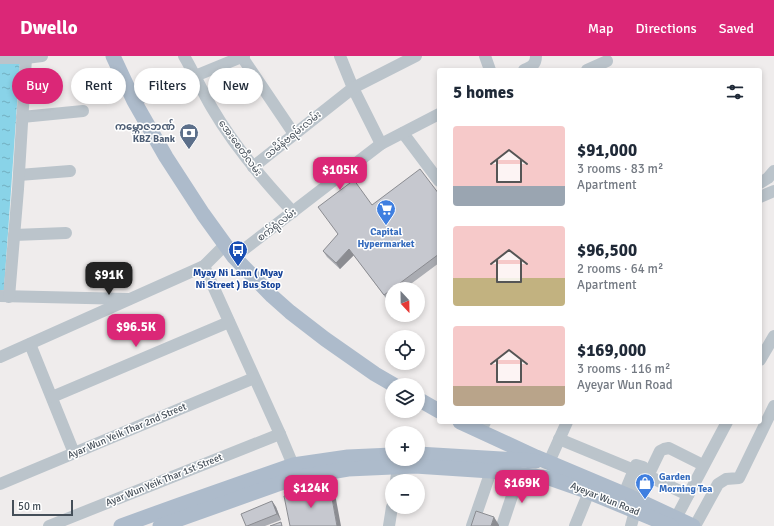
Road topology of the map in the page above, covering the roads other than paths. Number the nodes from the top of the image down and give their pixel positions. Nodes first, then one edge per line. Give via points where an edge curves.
1 (42, 56) edge
2 (113, 56) edge
3 (184, 56) edge
4 (243, 56) edge
5 (340, 56) edge
6 (416, 56) edge
7 (485, 56) edge
8 (0, 58) edge
9 (26, 58) junction
10 (540, 58) edge
11 (607, 61) dead end
12 (191, 68) edge
13 (489, 68) edge
14 (528, 68) edge
15 (591, 68) edge
16 (200, 74) edge
17 (200, 84) edge
18 (353, 88) junction
19 (134, 101) edge
20 (136, 104) edge
21 (83, 111) dead end
22 (437, 115) edge
23 (22, 117) junction
24 (403, 133) junction
25 (294, 134) junction
26 (380, 144) junction
27 (253, 167) junction
28 (70, 171) dead end
29 (774, 171) edge
30 (19, 175) junction
31 (437, 178) edge
32 (762, 182) edge
33 (774, 191) edge
34 (762, 196) edge
35 (293, 212) junction
36 (66, 233) dead end
37 (14, 235) junction
38 (225, 245) junction
39 (234, 258) junction
40 (204, 266) junction
41 (5, 296) edge
42 (132, 299) junction
43 (229, 322) junction
44 (774, 336) edge
45 (30, 344) junction
46 (0, 357) edge
47 (762, 357) edge
48 (254, 378) junction
49 (385, 380) edge
50 (52, 397) junction
51 (425, 403) edge
52 (774, 406) edge
53 (437, 410) edge
54 (469, 424) edge
55 (566, 424) edge
56 (726, 424) edge
57 (483, 427) edge
58 (280, 434) junction
59 (559, 439) junction
60 (74, 453) junction
61 (425, 456) edge
62 (443, 461) junction
63 (552, 463) junction
64 (704, 465) junction
65 (395, 467) edge
66 (492, 471) junction
67 (294, 472) junction
68 (641, 473) junction
69 (519, 475) junction
70 (549, 478) junction
71 (0, 484) edge
72 (589, 492) junction
73 (688, 495) junction
74 (632, 501) junction
75 (391, 514) edge
76 (673, 522) edge
77 (49, 526) edge
78 (121, 526) edge
79 (160, 526) edge
80 (390, 526) edge
81 (472, 526) edge
82 (502, 526) edge
83 (575, 526) edge
84 (631, 526) edge
85 (694, 526) edge

1 - 9 street
2 - 19 main road
3 - 12 street, အေးစေတီလမ်း
4 - 16 street
4 - 25 street
5 - 18 street
6 - 18 street, သမိန်ဗရမ်းလမ်း
7 - 13 street
8 - 9 street
9 - 23 street
10 - 14 street
11 - 15 street
17 - 27 street, အေးစေတီလမ်း via 212,108
18 - 25 street, သမိန်ဗရမ်းလမ်း
18 - 26 street
20 - 38 main road via 166,157
21 - 23 street
22 - 24 street, စက်ရုံလမ်း
23 - 30 street
24 - 26 street, စက်ရုံလမ်း
24 - 31 street
25 - 27 street, သမိန်ဗရမ်းလမ်း
26 - 35 street, စက်ရုံလမ်း
27 - 35 street, အေးစေတီလမ်း
28 - 30 street
29 - 32 street
30 - 37 street
33 - 34 street
35 - 39 street, စက်ရုံလမ်း
36 - 37 street
37 - 41 street
38 - 39 main road
38 - 40 street
39 - 49 main road via 290,312
40 - 42 street
40 - 43 street
41 - 42 street
42 - 45 street
43 - 48 street
43 - 50 street
44 - 47 street
45 - 46 street
45 - 50 street
48 - 58 street
48 - 60 street, Ayar Wun Yeik Thar 2nd Street
50 - 60 street
51 - 53 main road
52 - 85 street via 739,478 726,479 718,484
54 - 57 main road
55 - 59 street
56 - 64 street
57 - 63 main road
58 - 67 street
58 - 77 street, Ayar Wun Yeik Thar 1st Street
59 - 63 street
59 - 68 street
60 - 71 street, Ayar Wun Yeik Thar 2nd Street
61 - 62 main road
62 - 63 main road, Ayeyar Wun Road via 524,459
62 - 65 main road
62 - 66 main road, Ayeyar Wun Road
63 - 70 main road
63 - 74 main road, Ayeyar Wun Road
64 - 68 street via 669,448 660,452
64 - 73 street
65 - 67 main road
66 - 69 main road, Ayeyar Wun Road
66 - 81 street
67 - 78 main road via 178,505
67 - 79 main road
68 - 73 street
68 - 74 street
69 - 70 main road, Ayeyar Wun Road
69 - 82 street
70 - 72 main road, Ayeyar Wun Road
72 - 74 main road, Ayeyar Wun Road
72 - 83 street
73 - 76 street
74 - 76 main road, Ayeyar Wun Road
74 - 84 street
75 - 80 street
76 - 85 main road, Ayeyar Wun Road

